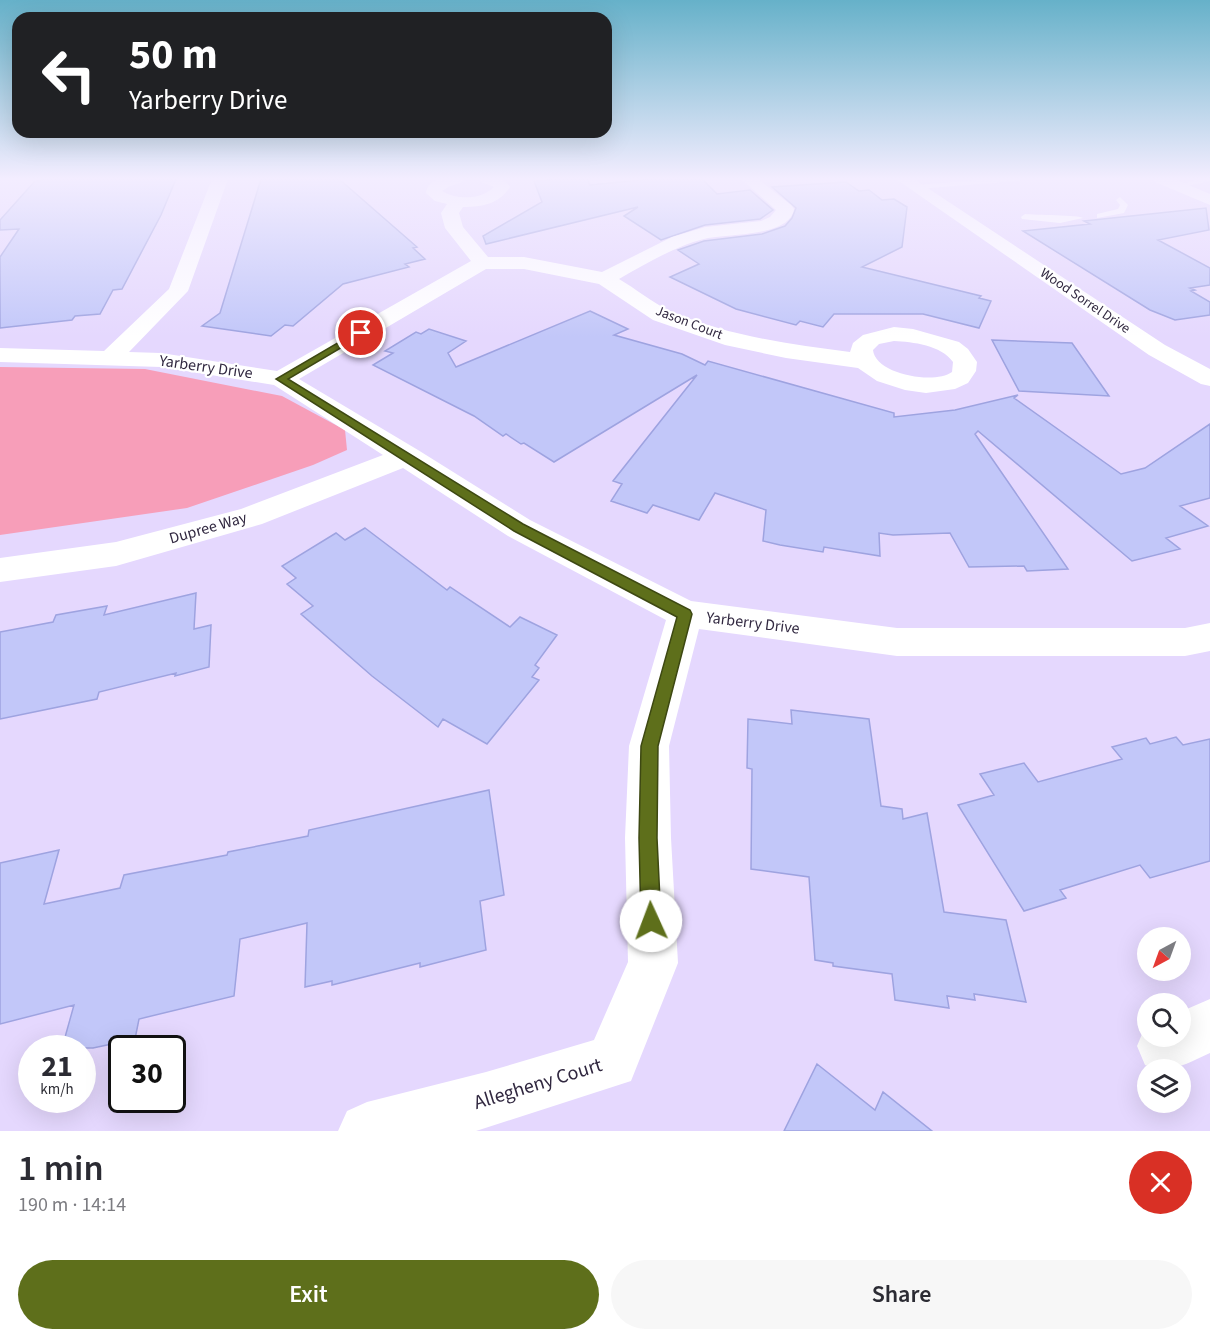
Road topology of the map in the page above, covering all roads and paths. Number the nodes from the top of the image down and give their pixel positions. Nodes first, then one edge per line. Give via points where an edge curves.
1 (200, 232) edge
2 (457, 232) edge
3 (713, 232) edge
4 (982, 232) edge
5 (482, 263) junction
6 (605, 279) junction
7 (0, 355) edge
8 (111, 358) junction
9 (863, 361) dead end
10 (281, 379) junction
11 (1210, 379) edge
12 (408, 456) junction
13 (0, 570) edge
14 (685, 614) junction
15 (1210, 637) edge
16 (367, 1131) edge

1 - 8 street via 177,291
2 - 5 street
3 - 6 street via 648,253
4 - 11 street, Wood Sorrel Drive via 1156,350
5 - 6 street, Jason Court via 524,263
5 - 10 street
6 - 9 street, Jason Court via 661,315 733,340
7 - 8 street, Yarberry Drive
8 - 10 street, Yarberry Drive via 161,360
10 - 12 street, Yarberry Drive
12 - 13 street, Dupree Way via 251,517 116,554
12 - 14 street, Yarberry Drive via 519,528
14 - 15 street, Yarberry Drive via 897,642 1185,642
14 - 16 street, Allegheny Court via 650,746 648,838 653,963 612,1062

